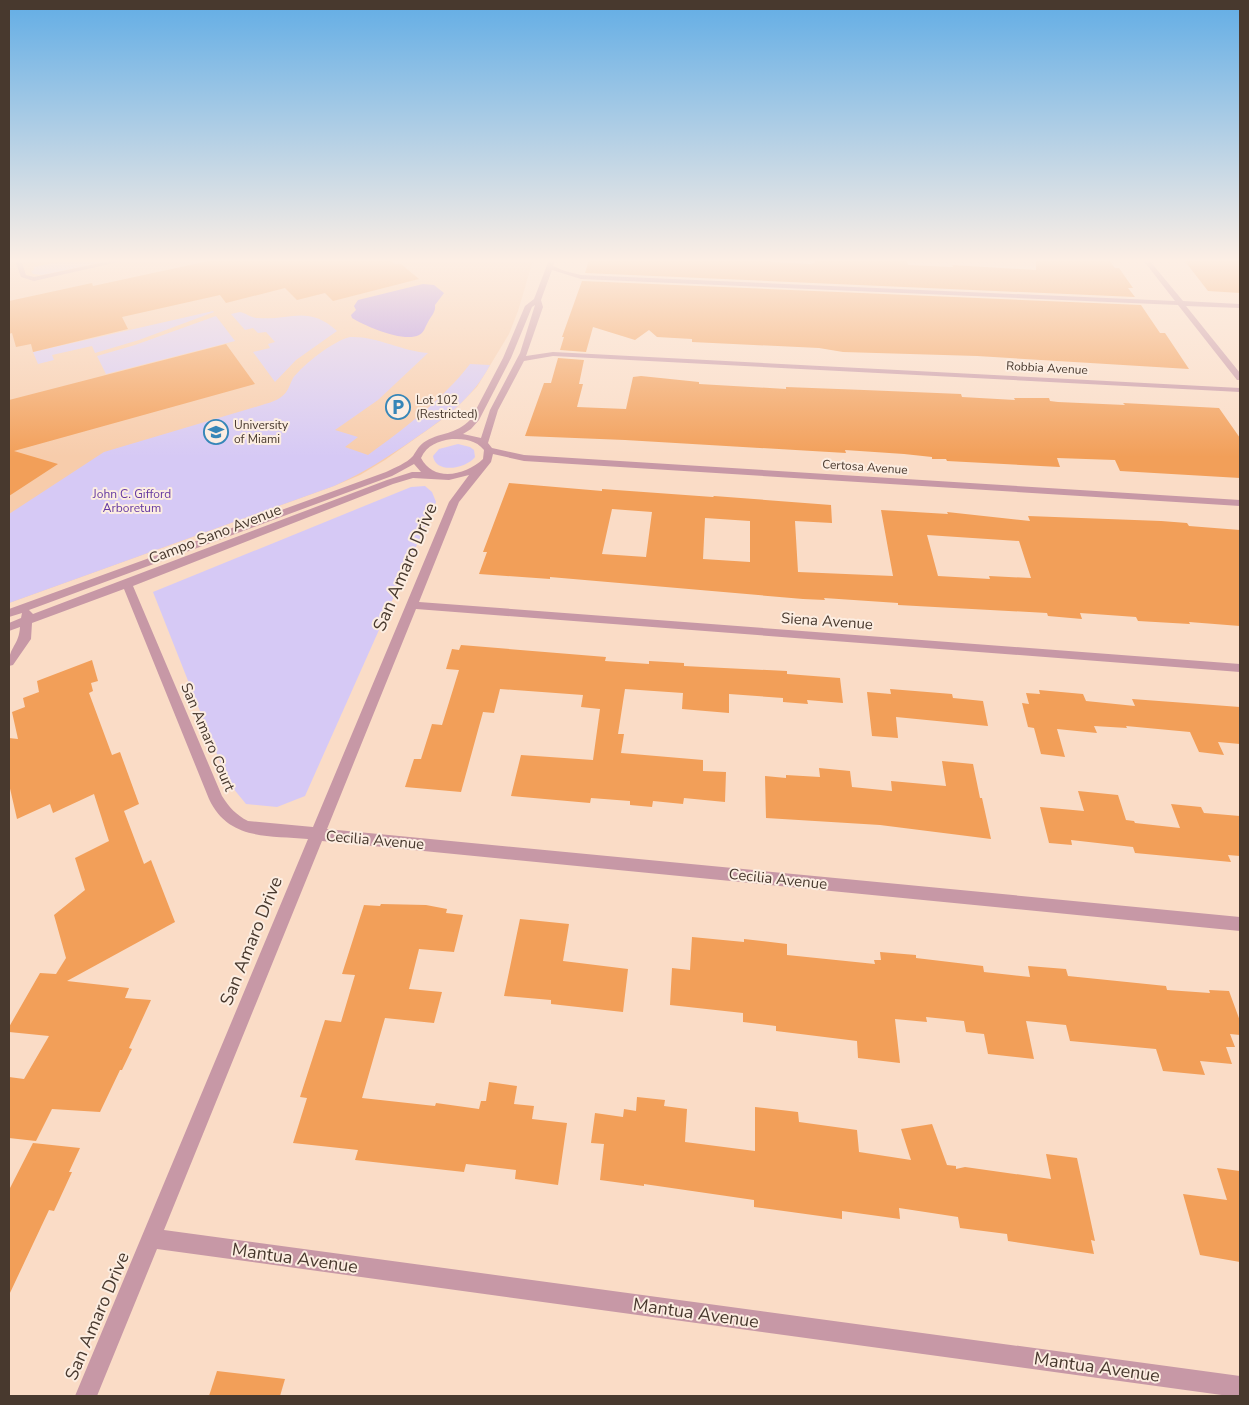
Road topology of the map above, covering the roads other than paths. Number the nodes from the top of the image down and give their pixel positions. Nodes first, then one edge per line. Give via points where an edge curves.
1 (521, 326) edge
2 (533, 326) edge
3 (1197, 326) edge
4 (526, 346) junction
5 (510, 352) junction
6 (553, 354) junction
7 (521, 359) junction
8 (515, 370) junction
9 (1240, 378) edge
10 (1240, 390) edge
11 (452, 436) junction
12 (487, 446) junction
13 (416, 458) junction
14 (480, 468) junction
15 (438, 476) junction
16 (454, 502) junction
17 (1240, 503) edge
18 (127, 584) junction
19 (411, 605) junction
20 (26, 608) junction
21 (9, 613) edge
22 (28, 621) junction
23 (9, 627) edge
24 (9, 662) edge
25 (1240, 668) edge
26 (316, 835) junction
27 (1240, 924) edge
28 (151, 1238) junction
29 (1240, 1387) edge
30 (86, 1396) edge

1 - 5 street
2 - 4 street
3 - 9 street
4 - 6 street, Robbia Avenue
4 - 7 street
5 - 8 street via 515,356
5 - 11 street via 475,420
6 - 7 street, Robbia Avenue
6 - 10 street, Robbia Avenue
7 - 8 street
8 - 12 street via 486,431
11 - 12 street, Certosa Avenue via 468,436
11 - 13 street, Campo Sano Avenue via 425,445
12 - 14 street, San Amaro Drive via 488,460
12 - 17 street, Certosa Avenue via 524,458
13 - 15 street via 420,468
13 - 20 street, Campo Sano Avenue via 389,474
14 - 15 street, Campo Sano Avenue via 459,476
14 - 16 street, San Amaro Drive
15 - 16 street, San Amaro Drive via 450,487
15 - 18 street, Campo Sano Avenue via 412,475 396,480
16 - 19 street, San Amaro Drive
18 - 22 street, Campo Sano Avenue
18 - 26 street, San Amaro Court via 182,721 223,810 237,824 247,827
19 - 25 street, Siena Avenue
19 - 26 street, San Amaro Drive
20 - 21 street, Campo Sano Avenue
20 - 22 street
22 - 23 street, Campo Sano Avenue
22 - 24 street via 25,639
26 - 27 street, Cecilia Avenue
26 - 28 street, San Amaro Drive
28 - 29 street, Mantua Avenue
28 - 30 street, San Amaro Drive

